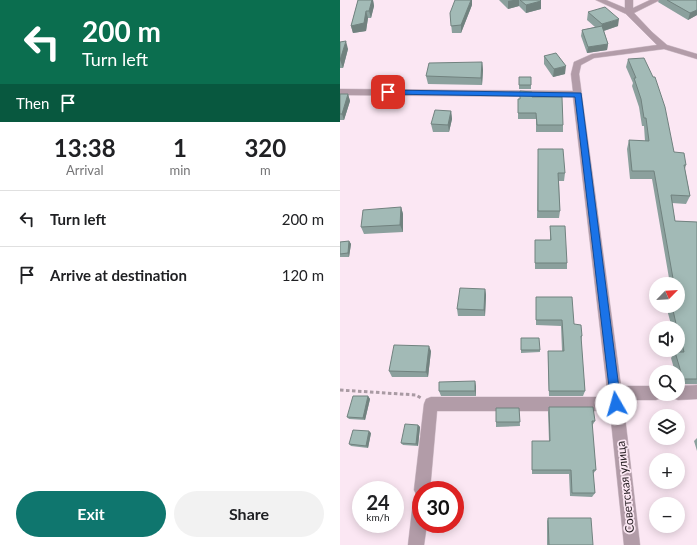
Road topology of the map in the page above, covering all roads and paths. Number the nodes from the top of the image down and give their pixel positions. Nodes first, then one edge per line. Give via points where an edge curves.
1 (600, 0) edge
2 (629, 0) edge
3 (656, 0) edge
4 (629, 12) junction
5 (664, 47) junction
6 (697, 57) edge
7 (340, 92) edge
8 (578, 94) junction
9 (340, 390) edge
10 (697, 392) edge
11 (685, 393) edge
12 (649, 394) edge
13 (615, 398) junction
14 (432, 404) junction
15 (423, 481) edge
16 (417, 533) edge
17 (416, 545) edge
18 (632, 545) edge

1 - 4 street
2 - 4 street
3 - 4 street
4 - 5 street
5 - 6 street
5 - 8 street, Советская улица via 592,56 582,61 577,64 575,74
7 - 8 street
8 - 13 street, Советская улица
9 - 14 path via 416,395
10 - 11 street
12 - 13 street
13 - 14 street
13 - 18 street, Советская улица
14 - 15 street
16 - 17 street

